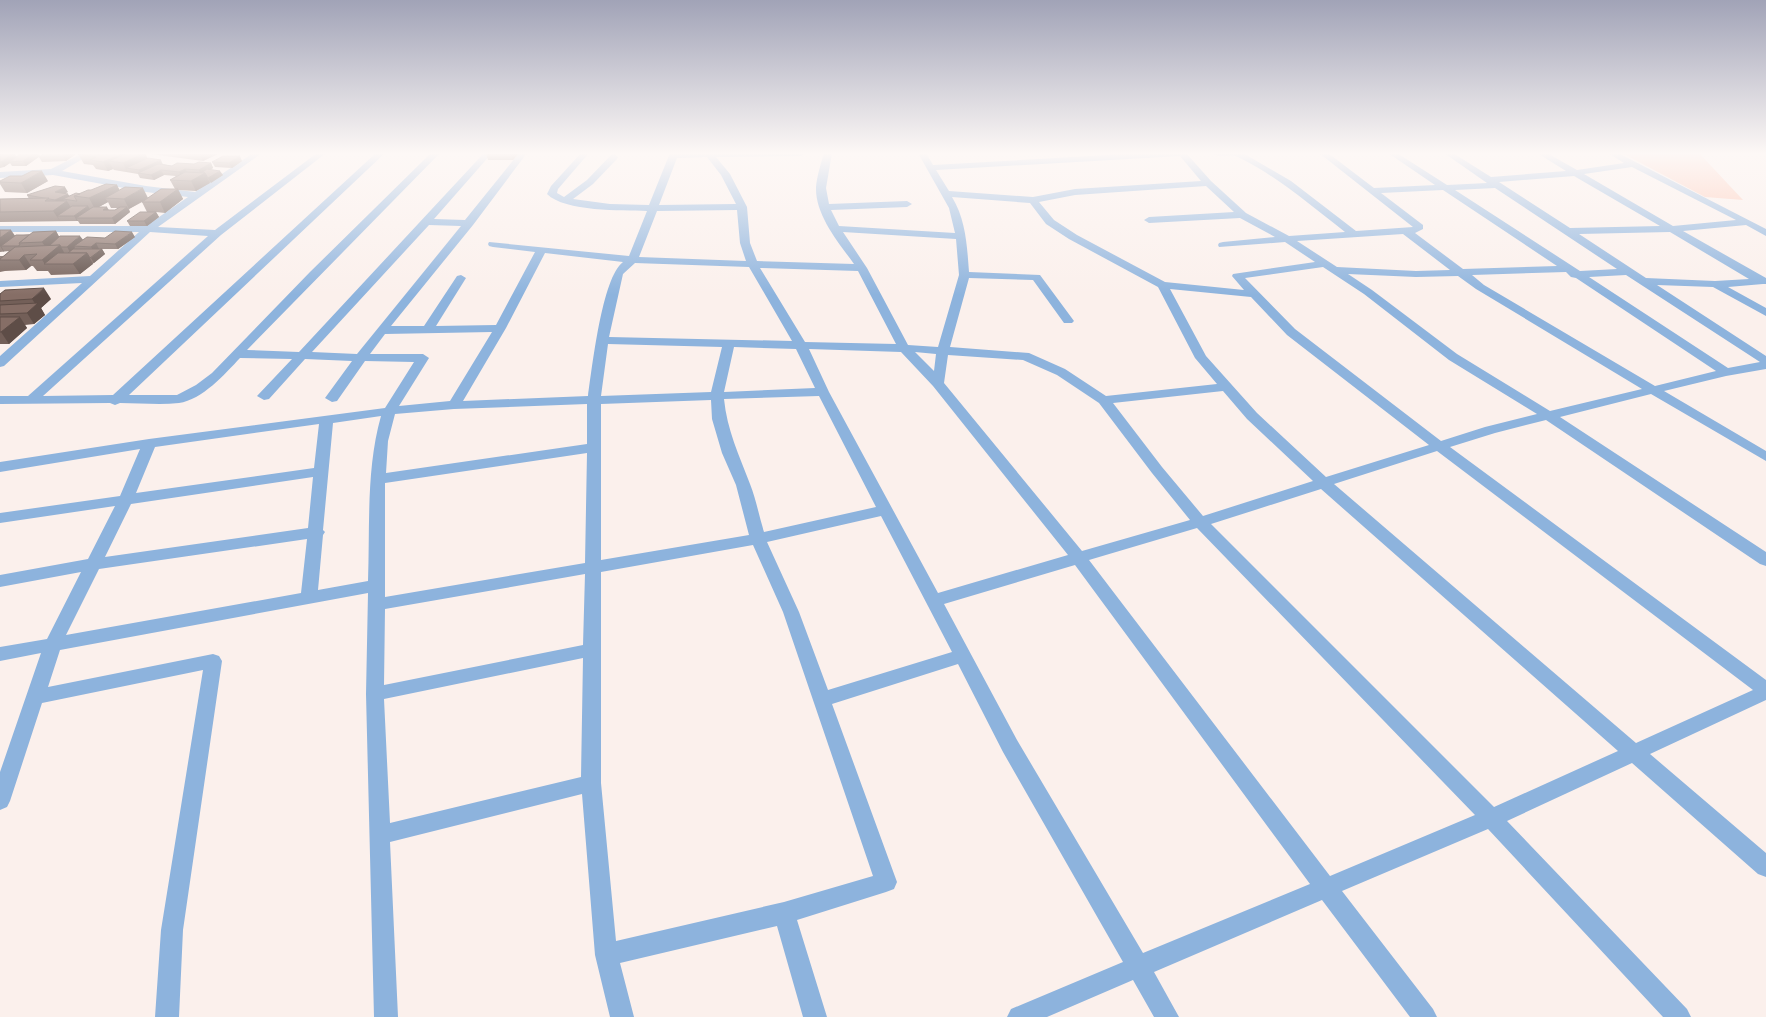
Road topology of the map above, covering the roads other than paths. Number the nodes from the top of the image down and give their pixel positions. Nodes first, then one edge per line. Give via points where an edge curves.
1 (188, 200) edge
2 (260, 200) edge
3 (329, 200) edge
4 (388, 200) edge
5 (445, 200) edge
6 (486, 200) edge
7 (656, 200) edge
8 (739, 200) edge
9 (824, 200) edge
10 (950, 200) edge
11 (1033, 200) edge
12 (1227, 200) edge
13 (1311, 200) edge
14 (1385, 200) edge
15 (1463, 200) edge
16 (1523, 200) edge
17 (1623, 200) edge
18 (1705, 200) edge
19 (565, 201) edge
20 (907, 204) dead end
21 (742, 207) junction
22 (825, 207) junction
23 (653, 208) junction
24 (1242, 215) junction
25 (1149, 220) dead end
26 (426, 222) junction
27 (1748, 222) junction
28 (469, 223) junction
29 (0, 229) edge
30 (148, 229) junction
31 (835, 229) junction
32 (1672, 229) junction
33 (1406, 231) junction
34 (1570, 231) junction
35 (1766, 233) edge
36 (217, 234) junction
37 (1355, 235) junction
38 (962, 236) junction
39 (1285, 238) junction
40 (492, 244) dead end
41 (1223, 245) dead end
42 (541, 250) junction
43 (633, 260) junction
44 (752, 265) junction
45 (1329, 266) junction
46 (862, 268) junction
47 (1630, 271) junction
48 (1459, 272) junction
49 (1571, 272) junction
50 (964, 275) junction
51 (460, 278) dead end
52 (92, 279) junction
53 (1647, 281) junction
54 (1763, 281) edge
55 (0, 284) edge
56 (1715, 284) junction
57 (1162, 285) junction
58 (1255, 294) junction
59 (1766, 313) edge
60 (1068, 321) dead end
61 (428, 328) junction
62 (500, 328) junction
63 (381, 330) junction
64 (602, 340) junction
65 (729, 343) junction
66 (800, 344) junction
67 (904, 348) junction
68 (16, 349) junction
69 (943, 350) junction
70 (0, 351) edge
71 (237, 354) junction
72 (302, 354) junction
73 (360, 358) junction
74 (1766, 361) edge
75 (0, 363) edge
76 (1766, 365) edge
77 (1726, 372) junction
78 (938, 383) junction
79 (1225, 387) junction
80 (1653, 390) junction
81 (823, 392) junction
82 (264, 396) dead end
83 (717, 396) junction
84 (332, 398) dead end
85 (0, 400) edge
86 (31, 400) junction
87 (1104, 400) junction
88 (115, 401) junction
89 (594, 402) junction
90 (454, 406) junction
91 (389, 411) junction
92 (1549, 416) junction
93 (326, 420) junction
94 (148, 443) junction
95 (1439, 446) junction
96 (592, 448) junction
97 (1766, 457) edge
98 (0, 467) edge
99 (322, 471) junction
100 (378, 479) junction
101 (1322, 482) junction
102 (126, 499) junction
103 (886, 510) junction
104 (0, 518) edge
105 (1200, 522) junction
106 (317, 532) junction
107 (758, 539) junction
108 (1079, 558) junction
109 (1766, 560) edge
110 (93, 564) junction
111 (592, 568) junction
112 (0, 581) edge
113 (375, 586) junction
114 (309, 598) junction
115 (933, 600) junction
116 (377, 604) junction
117 (53, 644) junction
118 (591, 650) junction
119 (0, 654) edge
120 (962, 656) junction
121 (1766, 691) edge
122 (375, 694) junction
123 (35, 698) junction
124 (822, 699) junction
125 (1635, 752) junction
126 (591, 783) junction
127 (0, 801) edge
128 (1491, 818) junction
129 (380, 835) junction
130 (1766, 867) edge
131 (1325, 887) junction
132 (784, 913) junction
133 (606, 955) junction
134 (1138, 967) junction
135 (166, 1017) edge
136 (386, 1017) edge
137 (622, 1017) edge
138 (815, 1017) edge
139 (1019, 1017) edge
140 (1166, 1017) edge
141 (1425, 1017) edge
142 (1679, 1017) edge

1 - 30 street
2 - 36 street
3 - 88 street
4 - 71 street
5 - 26 street
6 - 28 street
7 - 23 street
8 - 21 street
9 - 22 street
10 - 38 street
11 - 57 street via 1050,222
12 - 24 street
13 - 37 street
14 - 33 street via 1419,227
15 - 49 street
16 - 34 street
17 - 32 street
18 - 27 street
19 - 23 street
20 - 22 street
21 - 23 street
21 - 44 street via 744,243
22 - 31 street
23 - 43 street
24 - 25 street
24 - 39 street
26 - 28 street
26 - 72 street
27 - 32 street
27 - 35 street
28 - 63 street
29 - 30 street
30 - 36 street
30 - 52 street
31 - 38 street
31 - 46 street
32 - 34 street
32 - 54 street
33 - 37 street
33 - 48 street
34 - 47 street
36 - 86 street
37 - 39 street
38 - 50 street
39 - 41 street
39 - 45 street
40 - 42 street
42 - 43 street
42 - 62 street
43 - 44 street
43 - 64 street via 618,274
44 - 46 street
44 - 66 street
45 - 48 street via 1416,274
45 - 58 street via 1238,276
45 - 92 street via 1453,357
46 - 67 street
47 - 49 street
47 - 53 street
48 - 49 street
48 - 80 street via 1480,288
49 - 77 street
50 - 60 street via 1036,277
50 - 69 street
51 - 61 street
52 - 55 street
52 - 68 street
53 - 56 street
53 - 74 street
54 - 56 street
56 - 59 street
57 - 58 street
57 - 79 street via 1201,358
58 - 95 street via 1291,332
61 - 62 street
61 - 63 street
62 - 90 street
63 - 73 street
64 - 65 street
64 - 89 street
65 - 66 street
65 - 83 street
66 - 67 street
66 - 81 street
67 - 69 street
67 - 78 street
68 - 70 street
68 - 75 street
69 - 78 street
69 - 87 street via 1025,356 1068,376
71 - 72 street
71 - 88 street via 201,388 179,399
72 - 73 street
72 - 82 street
73 - 84 street
73 - 91 street via 423,358
76 - 77 street
77 - 80 street
78 - 108 street
79 - 87 street
79 - 101 street
80 - 92 street
80 - 97 street
81 - 83 street
81 - 103 street
83 - 89 street
83 - 107 street via 719,419
85 - 86 street
86 - 88 street
87 - 105 street
89 - 90 street
89 - 96 street
90 - 91 street
91 - 93 street
91 - 100 street
92 - 95 street
92 - 109 street
93 - 94 street
93 - 99 street
94 - 98 street
94 - 102 street
95 - 101 street
95 - 121 street
96 - 100 street
96 - 111 street
99 - 102 street
99 - 106 street
100 - 113 street
101 - 105 street
101 - 125 street
102 - 104 street
102 - 110 street
103 - 107 street
103 - 115 street
105 - 108 street
105 - 128 street
106 - 110 street
106 - 114 street
107 - 111 street
107 - 124 street via 791,612
108 - 115 street
108 - 131 street
110 - 112 street
110 - 117 street
111 - 116 street
111 - 118 street
113 - 114 street
113 - 116 street
114 - 117 street
115 - 120 street
116 - 122 street
117 - 119 street
117 - 123 street
118 - 122 street
118 - 126 street
120 - 124 street
120 - 134 street via 1010,746
121 - 125 street
122 - 129 street
123 - 127 street
123 - 135 street via 213,661 172,930
124 - 132 street via 886,882
125 - 128 street
125 - 130 street
126 - 129 street
126 - 133 street
128 - 131 street
128 - 142 street
129 - 136 street
131 - 134 street
131 - 141 street
132 - 133 street
132 - 138 street
133 - 137 street
134 - 139 street
134 - 140 street

